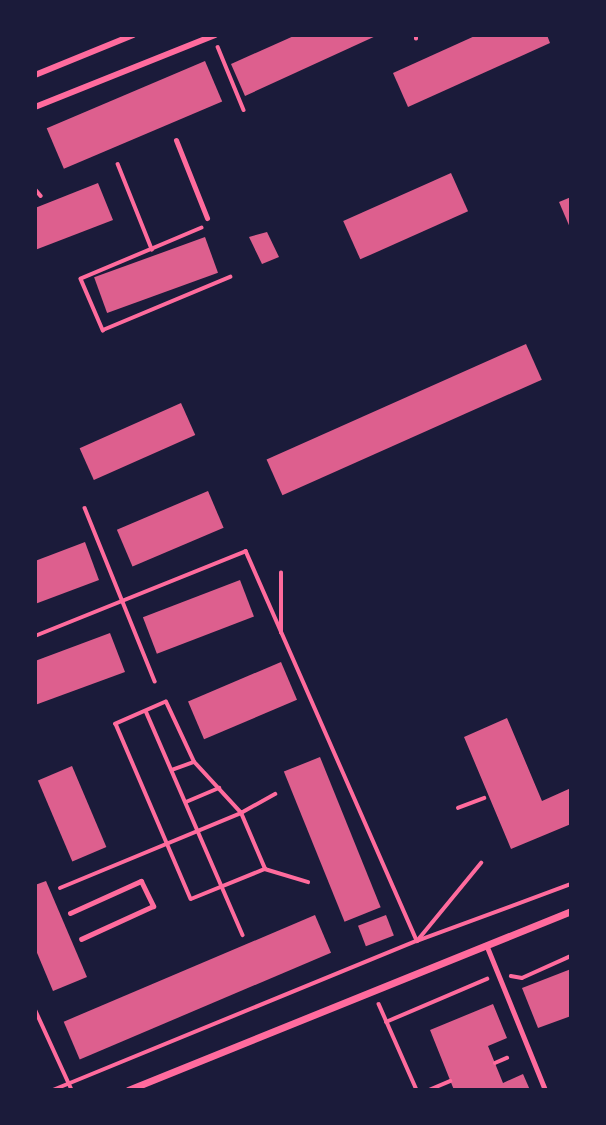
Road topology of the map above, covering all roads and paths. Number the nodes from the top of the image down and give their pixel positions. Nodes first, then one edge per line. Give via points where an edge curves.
1 (133, 35) edge
2 (214, 35) edge
3 (35, 75) edge
4 (35, 107) edge
5 (244, 110) dead end
6 (176, 140) dead end
7 (118, 164) dead end
8 (35, 189) edge
9 (41, 195) dead end
10 (209, 221) joint
11 (152, 249) junction
12 (230, 277) dead end
13 (85, 508) dead end
14 (281, 573) dead end
15 (123, 600) junction
16 (281, 635) junction
17 (35, 636) edge
18 (155, 681) dead end
19 (146, 711) junction
20 (194, 761) junction
21 (172, 770) junction
22 (219, 788) junction
23 (275, 794) dead end
24 (484, 798) dead end
25 (186, 802) junction
26 (458, 808) dead end
27 (241, 813) junction
28 (198, 831) junction
29 (167, 843) junction
30 (481, 863) dead end
31 (265, 869) junction
32 (308, 882) dead end
33 (571, 884) edge
34 (222, 886) junction
35 (60, 888) dead end
36 (571, 911) edge
37 (70, 913) dead end
38 (243, 935) dead end
39 (81, 939) dead end
40 (417, 941) junction
41 (487, 947) junction
42 (571, 956) edge
43 (498, 974) junction
44 (379, 1004) dead end
45 (35, 1009) edge
46 (386, 1022) junction
47 (507, 1058) dead end
48 (495, 1063) dead end
49 (450, 1081) dead end
50 (68, 1083) junction
51 (53, 1090) edge
52 (72, 1090) edge
53 (128, 1090) edge
54 (417, 1090) edge
55 (429, 1090) edge
56 (545, 1090) edge

1 - 3 street
2 - 4 street
2 - 5 path
6 - 10 lane
7 - 11 path
8 - 9 path
10 - 11 path
11 - 12 path via 81,279 103,330
13 - 15 path
14 - 16 path
15 - 16 path via 246,551
15 - 17 path
15 - 18 path
16 - 40 path
19 - 20 path via 166,702
19 - 21 path
19 - 29 path via 116,724
20 - 21 path
20 - 22 path
21 - 25 path
22 - 25 path
22 - 27 path
23 - 27 path
24 - 26 path
25 - 28 path
27 - 28 path
27 - 31 path
28 - 29 path
28 - 34 path
29 - 34 path via 191,899
29 - 35 path
30 - 40 path
31 - 32 path
31 - 34 path
33 - 40 path
34 - 38 path
36 - 41 street
37 - 39 lane via 141,881 153,906
40 - 50 path
41 - 43 lane
41 - 53 street
42 - 43 path via 522,978
43 - 46 path
43 - 56 lane
44 - 46 path
45 - 50 path
46 - 54 path
47 - 48 path
49 - 55 path
50 - 51 path
50 - 52 path

